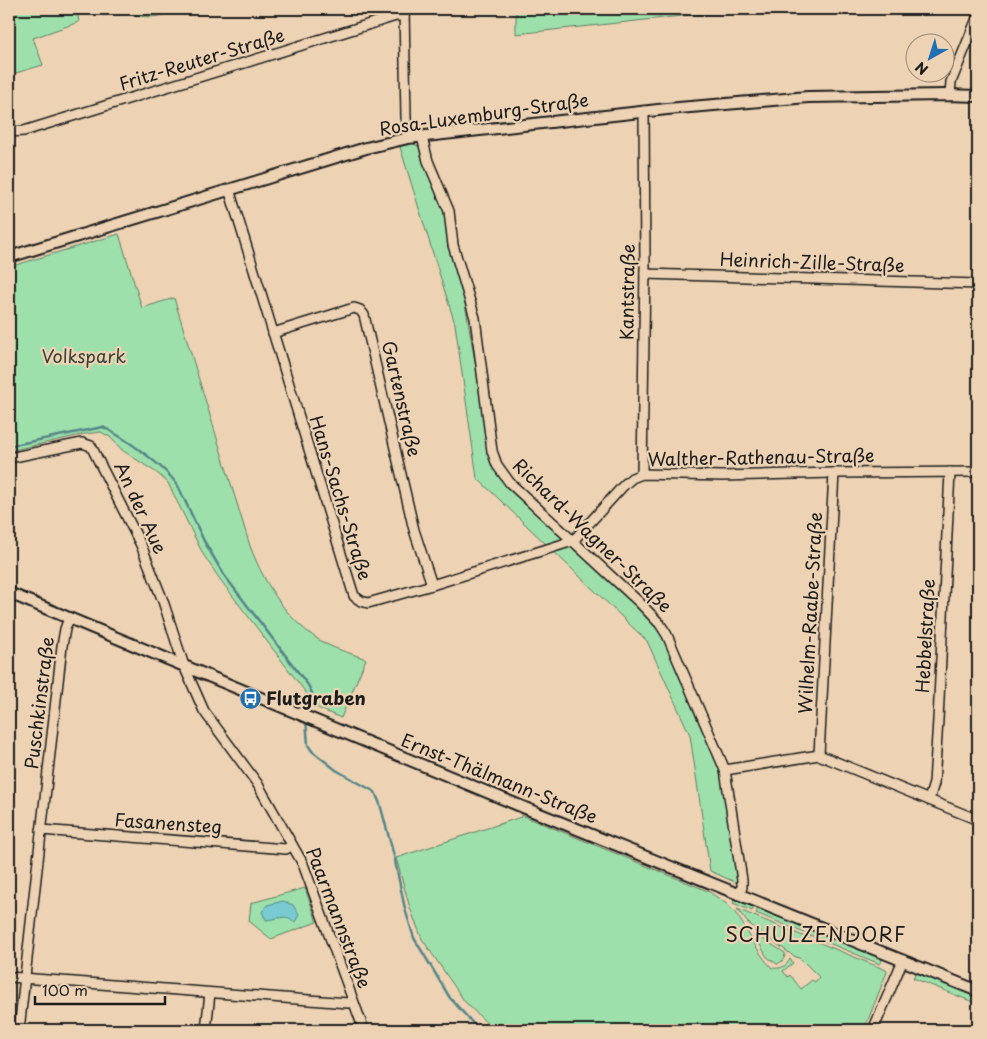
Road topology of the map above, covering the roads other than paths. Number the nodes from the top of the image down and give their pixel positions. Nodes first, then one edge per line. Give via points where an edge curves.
1 (404, 12) edge
2 (978, 16) edge
3 (950, 95) junction
4 (978, 96) edge
5 (644, 111) junction
6 (9, 132) edge
7 (422, 137) junction
8 (408, 138) junction
9 (229, 189) junction
10 (9, 257) edge
11 (645, 274) junction
12 (978, 284) edge
13 (272, 332) junction
14 (9, 458) edge
15 (834, 472) junction
16 (950, 472) junction
17 (978, 472) edge
18 (642, 474) junction
19 (573, 541) junction
20 (432, 586) junction
21 (9, 593) edge
22 (68, 618) junction
23 (184, 666) junction
24 (820, 755) junction
25 (725, 770) junction
26 (929, 800) junction
27 (978, 820) edge
28 (41, 830) junction
29 (292, 845) junction
30 (740, 894) junction
31 (902, 960) junction
32 (9, 977) edge
33 (25, 979) junction
34 (978, 991) edge
35 (210, 993) junction
36 (353, 1002) junction
37 (19, 1030) edge
38 (206, 1030) edge
39 (364, 1030) edge
40 (873, 1030) edge

1 - 6 street, Fritz-Reuter-Straße via 368,26 24,131
1 - 8 street
2 - 3 street via 950,82
3 - 4 street, Rosa-Luxemburg-Straße
3 - 5 street, Rosa-Luxemburg-Straße via 808,97
5 - 7 street, Rosa-Luxemburg-Straße
5 - 11 street, Kantstraße
7 - 8 street, Rosa-Luxemburg-Straße
7 - 19 street, Richard-Wagner-Straße via 448,211 453,245 475,318 495,461 510,483
8 - 9 street, Rosa-Luxemburg-Straße
9 - 10 street, Rosa-Luxemburg-Straße
9 - 13 street, Hans-Sachs-Straße
11 - 12 street, Heinrich-Zille-Straße
11 - 18 street, Kantstraße
13 - 20 street, Hans-Sachs-Straße via 354,596 368,602
13 - 20 street, Gartenstraße via 354,308 364,315 414,530
14 - 23 street, An der Aue via 82,443 91,446 141,545
15 - 16 street, Walther-Rathenau-Straße
15 - 18 street, Walther-Rathenau-Straße via 722,476
15 - 24 street, Wilhelm-Raabe-Straße
16 - 17 street, Walther-Rathenau-Straße
16 - 26 street, Hebbelstraße via 934,783
18 - 19 street, Walther-Rathenau-Straße via 624,485
19 - 20 street, Hans-Sachs-Straße
19 - 25 street, Richard-Wagner-Straße via 660,624
21 - 22 street, Ernst-Thälmann-Straße
22 - 23 street, Ernst-Thälmann-Straße
22 - 28 street, Puschkinstraße
23 - 29 street, Paarmannstraße via 204,711 257,783
23 - 30 street, Ernst-Thälmann-Straße
24 - 25 street
24 - 26 street
25 - 30 street, Richard-Wagner-Straße via 742,880
26 - 27 street
28 - 29 street, Fasanensteg via 286,849
28 - 33 street, Puschkinstraße
29 - 36 street, Paarmannstraße via 309,878
30 - 31 street, Ernst-Thälmann-Straße
31 - 34 street, Ernst-Thälmann-Straße
31 - 40 street
32 - 33 street
33 - 35 street
33 - 37 street, Puschkinstraße
35 - 36 street
35 - 38 street
36 - 39 street, Paarmannstraße

